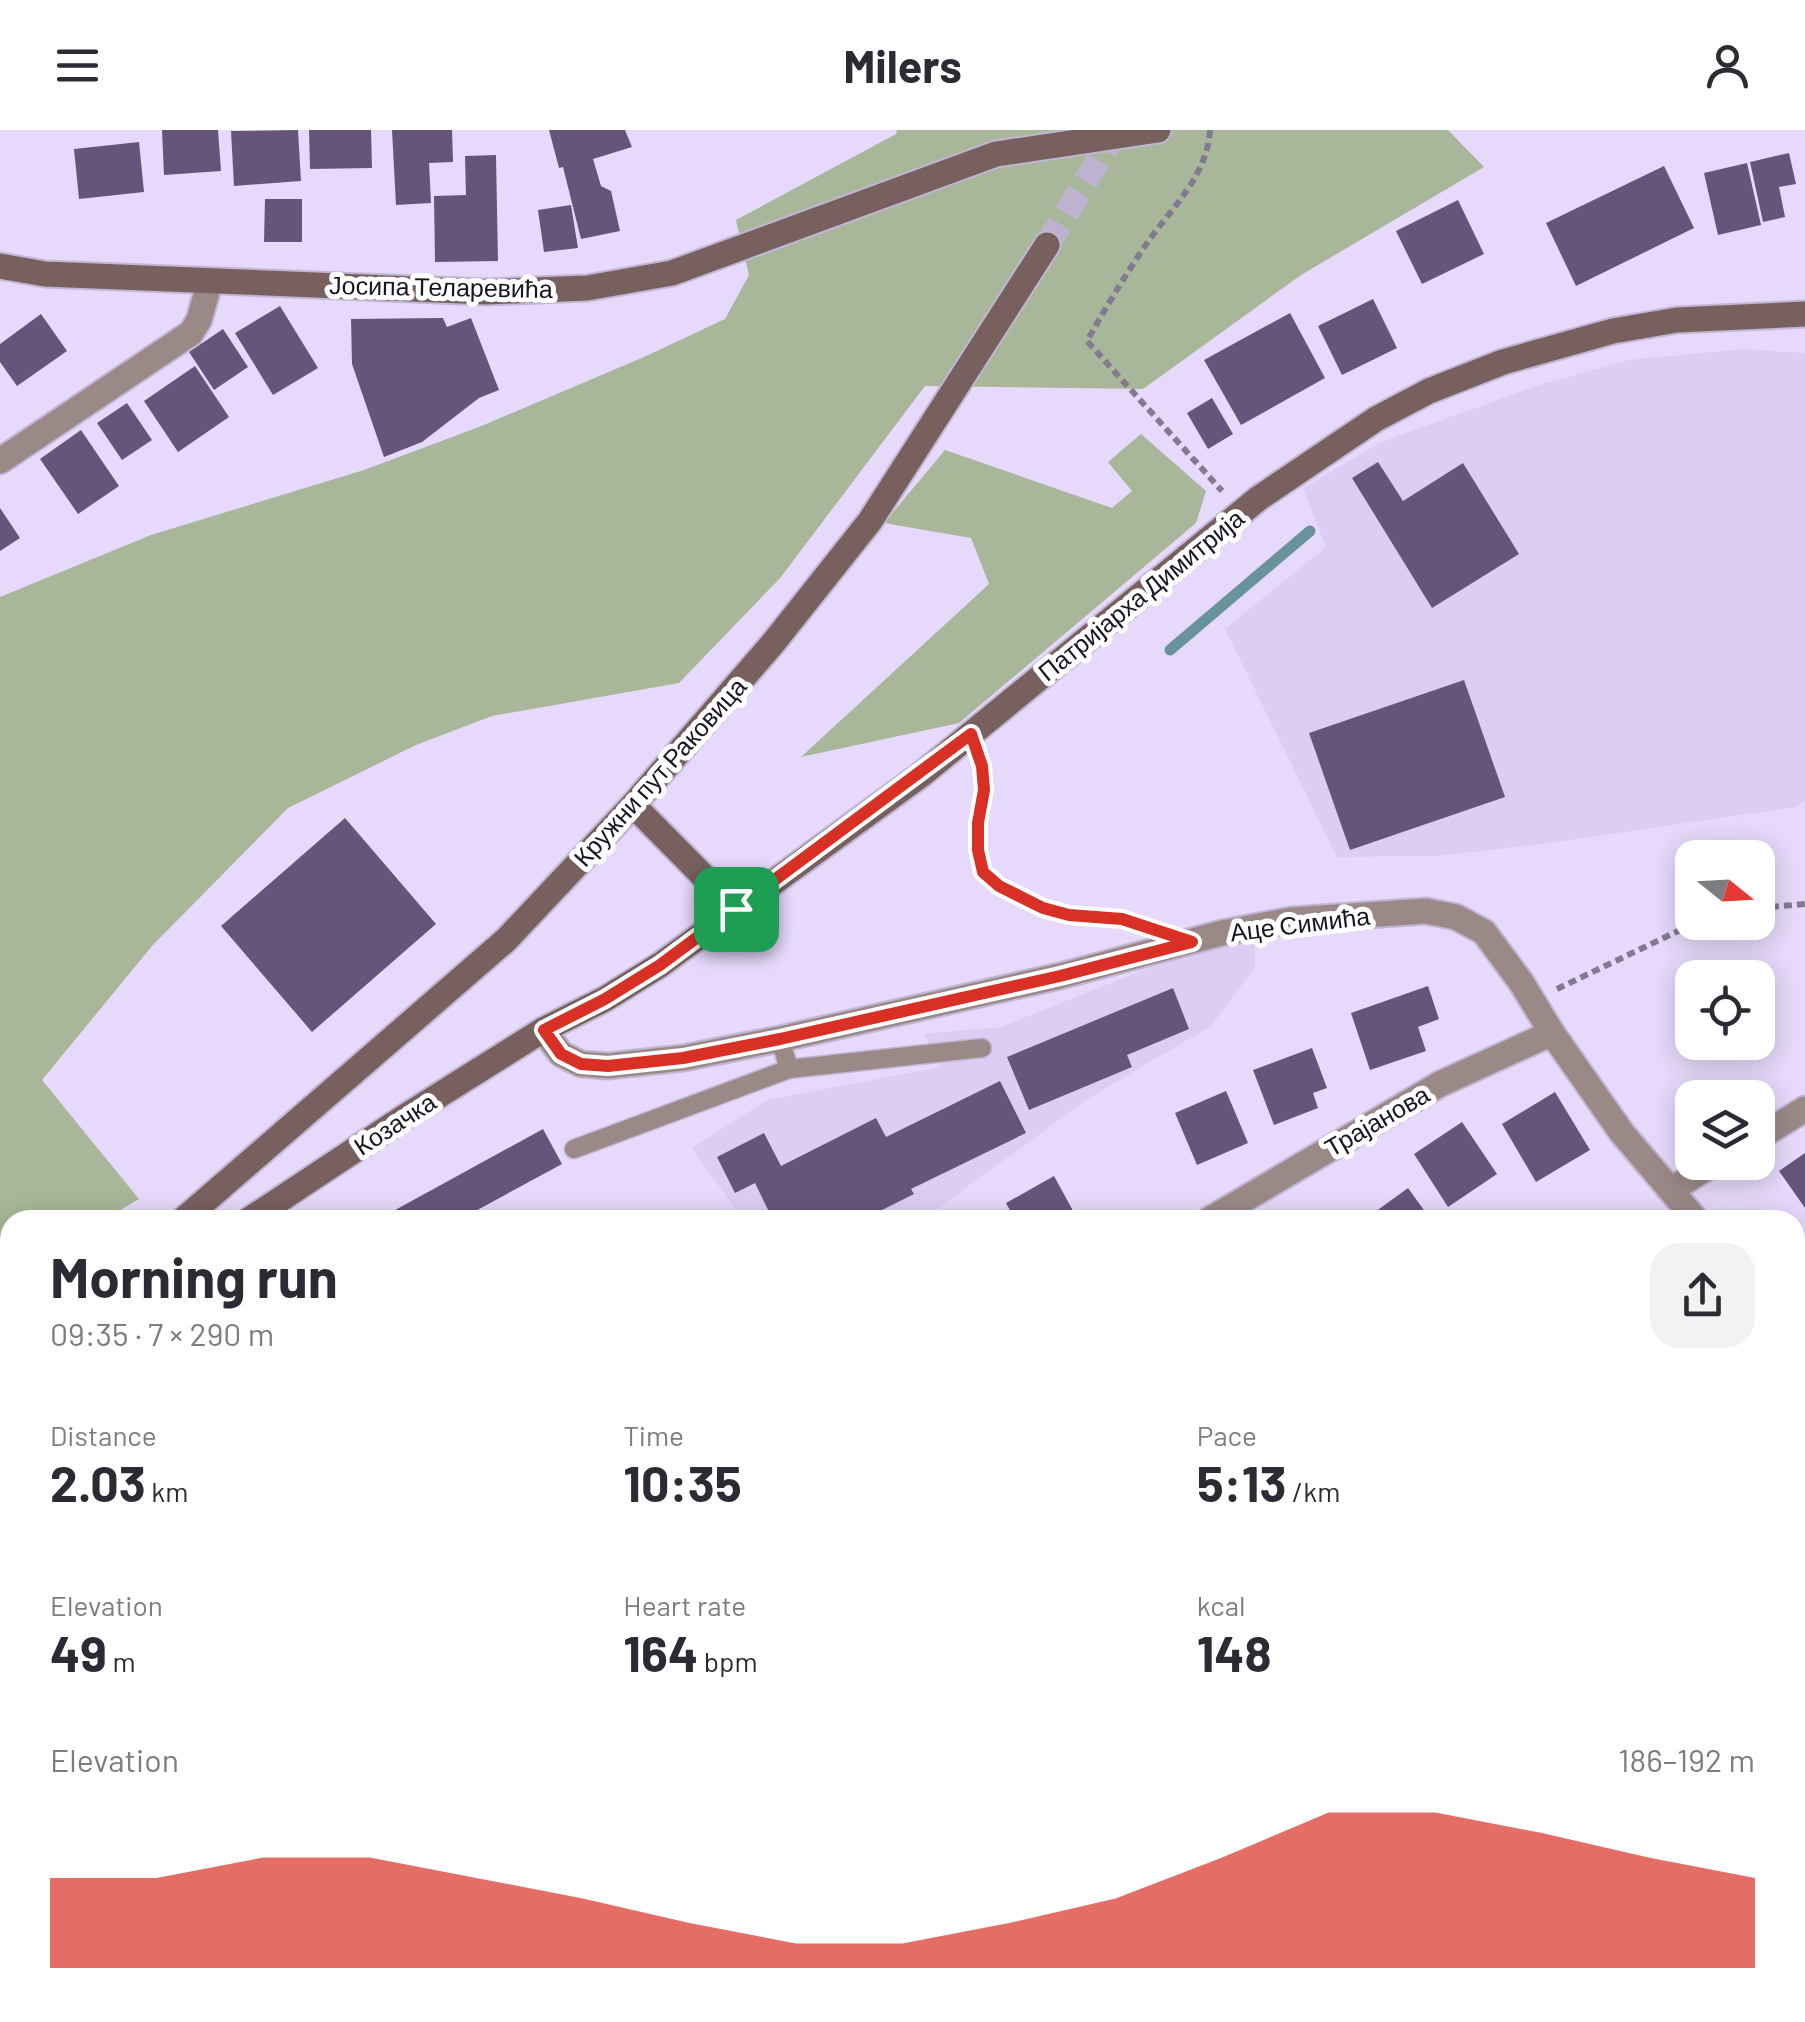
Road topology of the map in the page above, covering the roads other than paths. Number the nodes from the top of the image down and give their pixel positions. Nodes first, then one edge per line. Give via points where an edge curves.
1 (1158, 130) edge
2 (1048, 245) tunnel mouth
3 (0, 266) edge
4 (210, 281) junction
5 (1805, 314) edge
6 (0, 460) edge
7 (633, 806) junction
8 (736, 909) junction
9 (544, 1030) junction
10 (1552, 1033) junction
11 (780, 1039) junction
12 (982, 1048) dead end
13 (789, 1069) junction
14 (1805, 1109) edge
15 (1775, 1128) edge
16 (574, 1149) dead end
17 (1687, 1180) edge
18 (1671, 1190) junction
19 (195, 1210) edge
20 (264, 1210) edge
21 (1226, 1210) edge
22 (1688, 1210) edge

1 - 4 main road, Јосипа Теларевића via 996,154 672,274 587,288 499,292
2 - 7 main road, Кружни пут Раковица via 841,560
3 - 4 main road, Јосипа Теларевића
4 - 6 street via 200,320 179,344
5 - 8 main road, Патријарха Димитрија via 1677,320 1613,331 1503,362 1376,419 1240,513 906,786
7 - 8 main road
7 - 19 main road, Кружни пут Раковица via 495,949
8 - 9 main road, Патријарха Димитрија via 660,965
9 - 11 street, Аце Симића via 561,1054 596,1066
9 - 20 main road, Козачка
10 - 11 street, Аце Симића via 1484,932 1426,911 1292,920 1222,933
10 - 18 street, Аце Симића
10 - 21 street, Трајанова via 1440,1084
11 - 13 lane
12 - 13 lane
13 - 16 lane
14 - 15 street
17 - 18 street
18 - 22 street, Аце Симића

